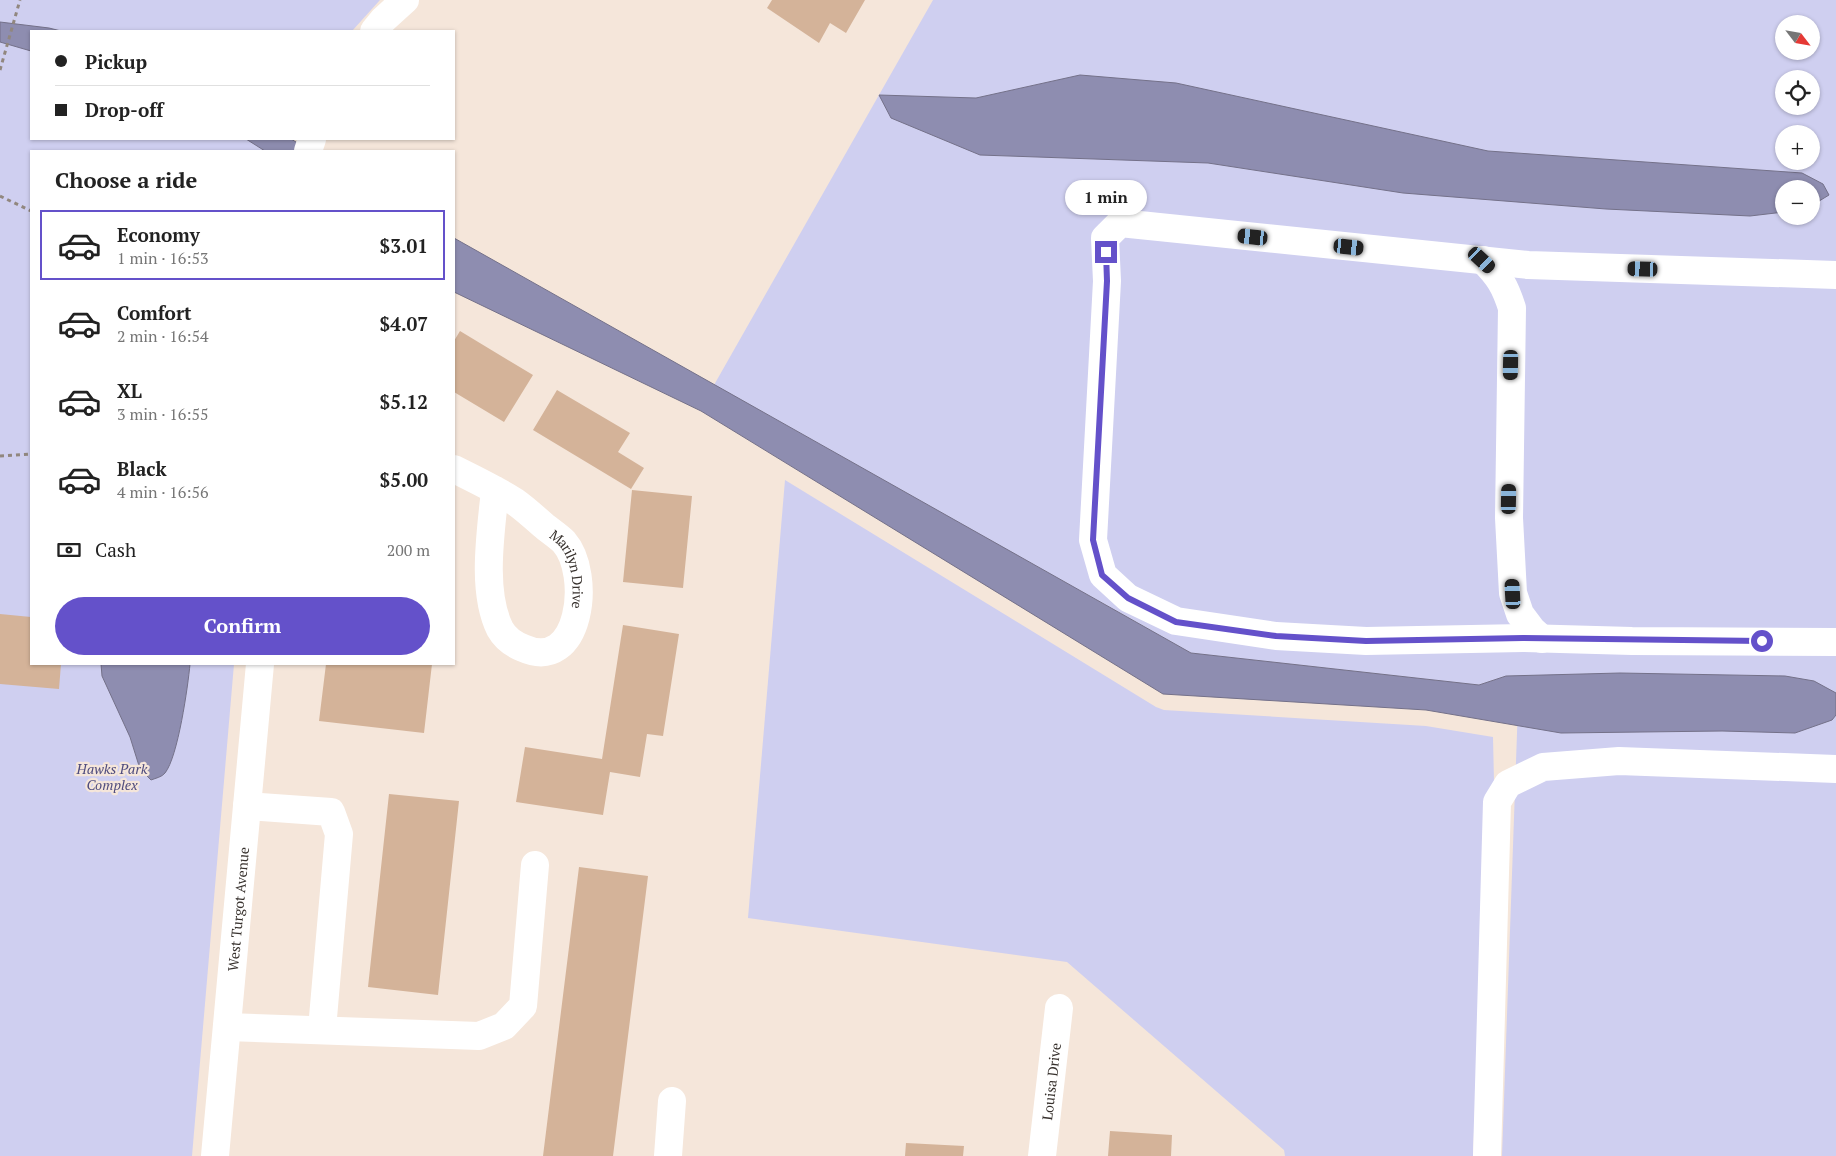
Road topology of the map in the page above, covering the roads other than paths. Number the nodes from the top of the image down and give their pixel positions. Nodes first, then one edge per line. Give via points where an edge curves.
1 (405, 0) edge
2 (375, 30) edge
3 (1482, 260) junction
4 (1546, 266) junction
5 (1836, 275) edge
6 (1512, 308) junction
7 (455, 470) edge
8 (495, 490) junction
9 (1542, 639) junction
10 (1836, 642) edge
11 (260, 665) edge
12 (1836, 769) edge
13 (248, 806) junction
14 (535, 866) dead end
15 (1059, 1008) dead end
16 (227, 1027) junction
17 (322, 1030) junction
18 (672, 1101) dead end
19 (215, 1156) edge
20 (668, 1156) edge
21 (1042, 1156) edge
22 (1487, 1156) edge

1 - 2 street
3 - 4 street
3 - 6 street via 1505,286
3 - 9 street via 1120,223 1105,238 1107,281 1093,540 1102,575 1128,598 1176,622 1276,636 1366,641
4 - 5 street
4 - 6 street via 1527,280 1517,293
6 - 9 street via 1509,518 1513,594 1520,614
7 - 8 street, Marilyn Drive
8 - 8 street, Marilyn Drive via 515,502 564,543 576,567 579,589 572,628 562,645 547,653 530,651 512,643 501,629 494,610 490,586 490,542
9 - 10 street
11 - 13 street, West Turgot Avenue
12 - 22 street via 1619,761 1543,767 1508,784 1498,802
13 - 16 street, West Turgot Avenue
13 - 17 street via 331,812 339,834
14 - 17 street via 522,1006 504,1026 479,1036
15 - 21 street, Louisa Drive
16 - 17 street
16 - 19 street, West Turgot Avenue
18 - 20 street

